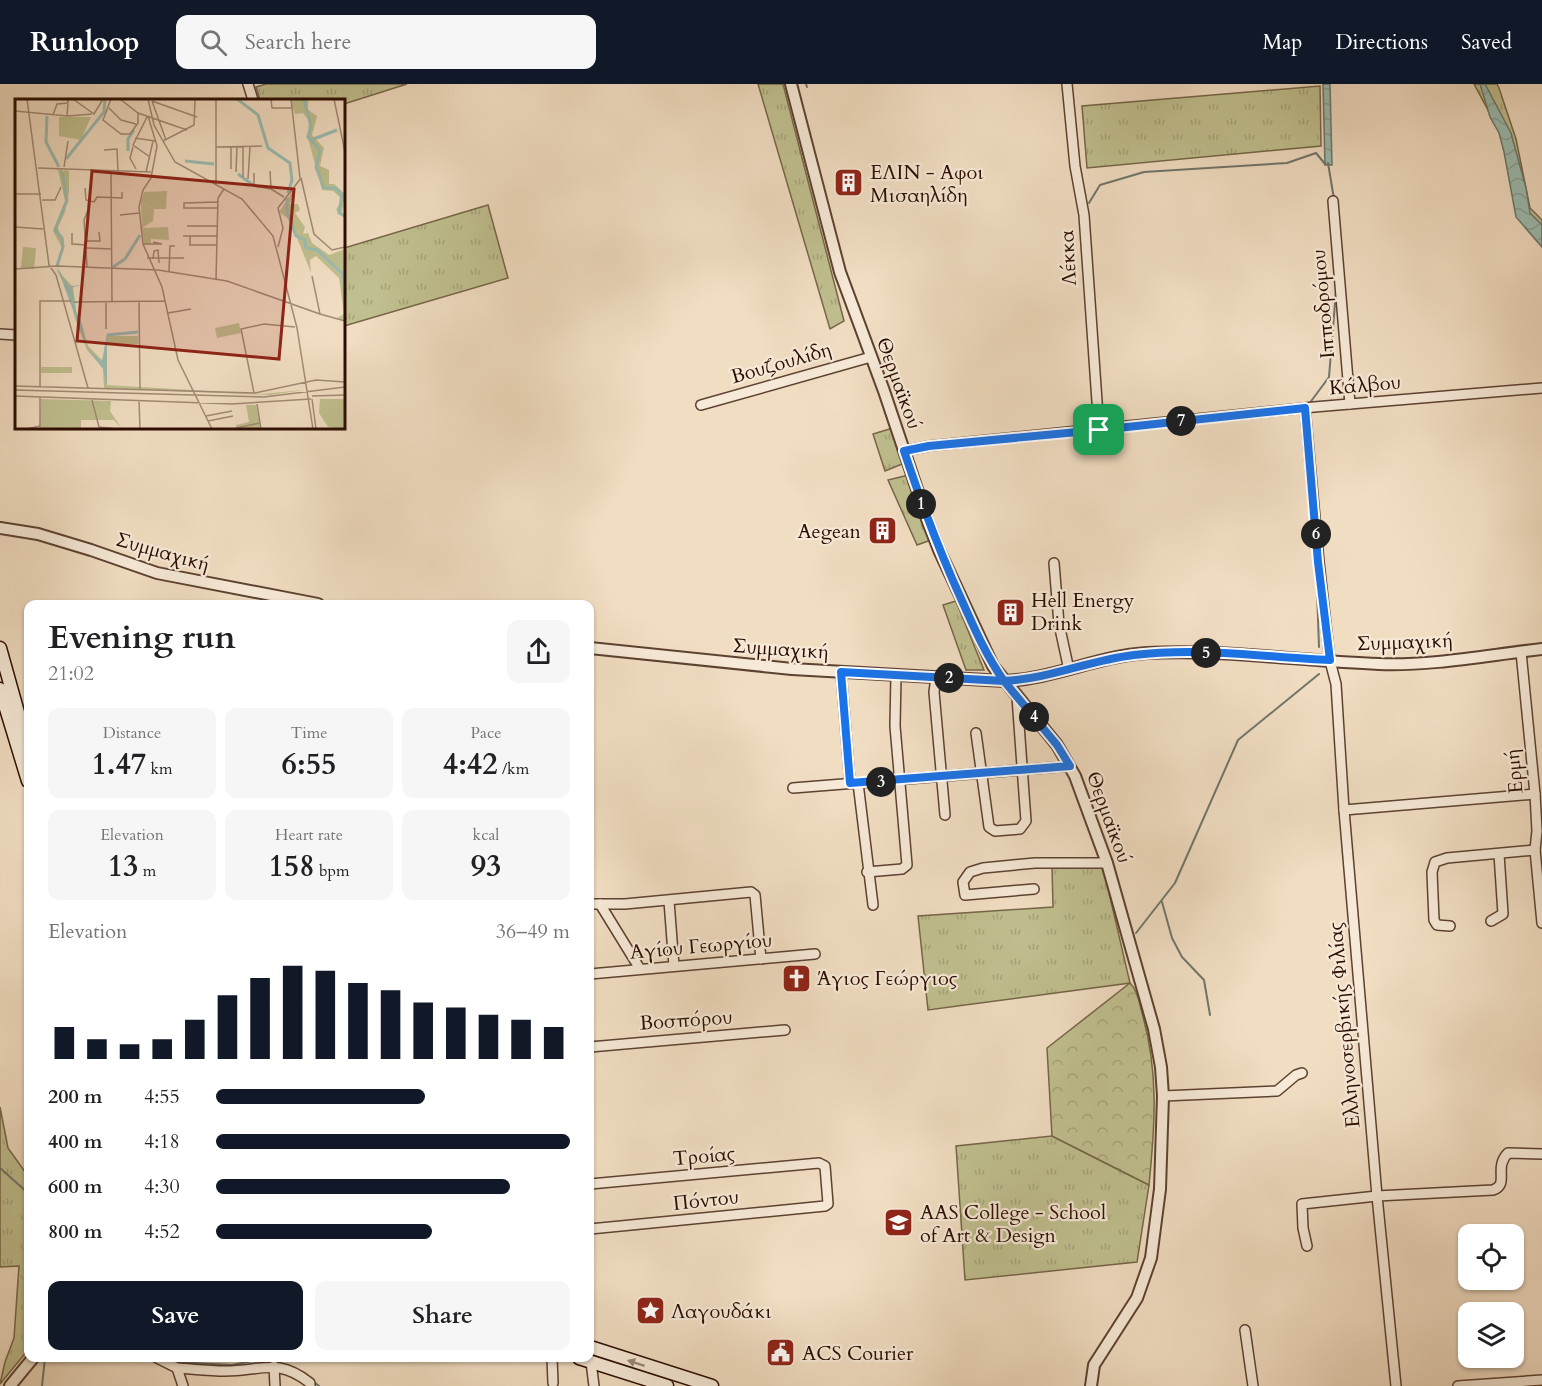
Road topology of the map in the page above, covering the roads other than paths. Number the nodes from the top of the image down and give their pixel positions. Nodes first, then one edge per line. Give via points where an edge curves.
1 (248, 84) edge
2 (791, 84) edge
3 (1067, 84) edge
4 (253, 99) edge
5 (1333, 201) dead end
6 (0, 334) edge
7 (15, 335) edge
8 (871, 357) junction
9 (1542, 388) edge
10 (1350, 404) junction
11 (701, 405) dead end
12 (1305, 408) junction
13 (1099, 430) junction
14 (904, 451) junction
15 (0, 528) edge
16 (1054, 563) dead end
17 (297, 600) edge
18 (0, 648) edge
19 (594, 648) edge
20 (1542, 649) edge
21 (1521, 652) junction
22 (1330, 660) junction
23 (1069, 670) junction
24 (841, 672) junction
25 (896, 675) junction
26 (936, 677) junction
27 (1004, 681) junction
28 (0, 689) edge
29 (1017, 697) junction
30 (976, 733) dead end
31 (24, 734) edge
32 (1070, 766) junction
33 (24, 768) edge
34 (1023, 770) junction
35 (981, 773) junction
36 (942, 777) junction
37 (900, 780) junction
38 (854, 783) junction
39 (793, 788) dead end
40 (1534, 794) junction
41 (1344, 810) junction
42 (945, 814) dead end
43 (1539, 819) edge
44 (1535, 850) junction
45 (1499, 854) junction
46 (1107, 863) junction
47 (867, 872) junction
48 (1034, 889) dead end
49 (669, 901) junction
50 (594, 903) edge
51 (600, 904) junction
52 (873, 905) dead end
53 (1491, 921) dead end
54 (1542, 923) edge
55 (1450, 927) dead end
56 (815, 954) dead end
57 (761, 959) junction
58 (674, 966) junction
59 (640, 969) junction
60 (594, 974) edge
61 (785, 1030) dead end
62 (594, 1047) edge
63 (1302, 1073) dead end
64 (1163, 1096) junction
65 (1542, 1154) edge
66 (594, 1184) edge
67 (1377, 1196) junction
68 (827, 1206) joint
69 (594, 1229) edge
70 (1306, 1246) dead end
71 (1245, 1330) dead end
72 (594, 1348) edge
73 (30, 1362) edge
74 (165, 1362) edge
75 (552, 1362) edge
76 (586, 1362) edge
77 (591, 1362) edge
78 (274, 1366) junction
79 (177, 1368) junction
80 (1542, 1380) edge
81 (553, 1383) dead end
82 (10, 1386) edge
83 (183, 1386) edge
84 (275, 1386) edge
85 (310, 1386) edge
86 (594, 1386) edge
87 (668, 1386) edge
88 (712, 1386) edge
89 (1091, 1386) edge
90 (1253, 1386) edge
91 (1396, 1386) edge
92 (1458, 1386) edge

1 - 4 street
2 - 8 street, Θερμαϊκού via 840,272
3 - 13 street, Λέκκα via 1084,215
5 - 10 street, Ιπποδρόμου
6 - 7 street
8 - 11 street, Βουζουλίδη
8 - 14 street, Θερμαϊκού
9 - 10 street, Κάλβου
10 - 12 street, Κάλβου
12 - 13 street, Κάλβου
12 - 22 street, Ελληνοσερβικής Φιλίας
13 - 14 street, Κάλβου
14 - 27 street, Θερμαϊκού via 939,550 979,639
15 - 17 street, Συμμαχική via 38,534 157,573
16 - 23 street via 1059,624
18 - 31 main road
19 - 24 street, Συμμαχική
20 - 21 street, Συμμαχική
21 - 22 street, Συμμαχική via 1408,664
21 - 40 street, Ερμή
22 - 23 street, Συμμαχική via 1146,653
22 - 41 street, Ελληνοσερβικής Φιλίας via 1336,684
23 - 27 street, Συμμαχική
24 - 25 street, Συμμαχική
24 - 38 street
25 - 26 street, Συμμαχική
25 - 37 street
26 - 27 street, Συμμαχική
26 - 36 street
27 - 29 street, Θερμαϊκού
28 - 33 main road
29 - 32 street, Θερμαϊκού
29 - 34 street
30 - 35 street
32 - 34 street
32 - 46 street, Θερμαϊκού
34 - 35 street
34 - 35 street via 1026,821 1016,831 995,831 989,827
35 - 36 street
36 - 37 street
36 - 42 street
37 - 38 street
37 - 47 street via 907,864 905,868
38 - 39 street
38 - 47 street
40 - 41 street
40 - 43 street, Ερμή
41 - 67 street, Ελληνοσερβικής Φιλίας
43 - 44 street, Ερμή
44 - 45 street
44 - 54 street, Ερμή
45 - 53 street via 1503,914
45 - 55 street via 1436,862 1432,872 1434,920 1437,925
46 - 48 street via 983,868 970,872 963,882 965,895
46 - 64 street, Θερμαϊκού via 1154,1029
47 - 52 street
49 - 51 street
49 - 57 street via 751,892
49 - 58 street
50 - 51 street
51 - 59 street
56 - 57 street, Αγίου Γεωργίου
57 - 58 street, Αγίου Γεωργίου
58 - 59 street, Αγίου Γεωργίου
59 - 60 street, Αγίου Γεωργίου
61 - 62 street, Βοσπόρου
63 - 64 street via 1277,1091
64 - 89 street, Θερμαϊκού via 1160,1189 1151,1258 1137,1298 1094,1365
65 - 67 street via 1508,1153 1501,1161 1501,1184 1493,1190
66 - 68 street, Τροίας via 822,1163
67 - 70 street via 1302,1204
67 - 91 street, Ελληνοσερβικής Φιλίας
68 - 69 street, Πόντου
71 - 90 street
88 -> 72 main road
73 - 82 street
74 - 79 street
75 - 81 street
76 - 86 street
77 - 87 main road
78 - 79 street via 226,1371
78 - 84 street
78 - 85 street via 291,1370
79 - 83 street
80 - 92 street

